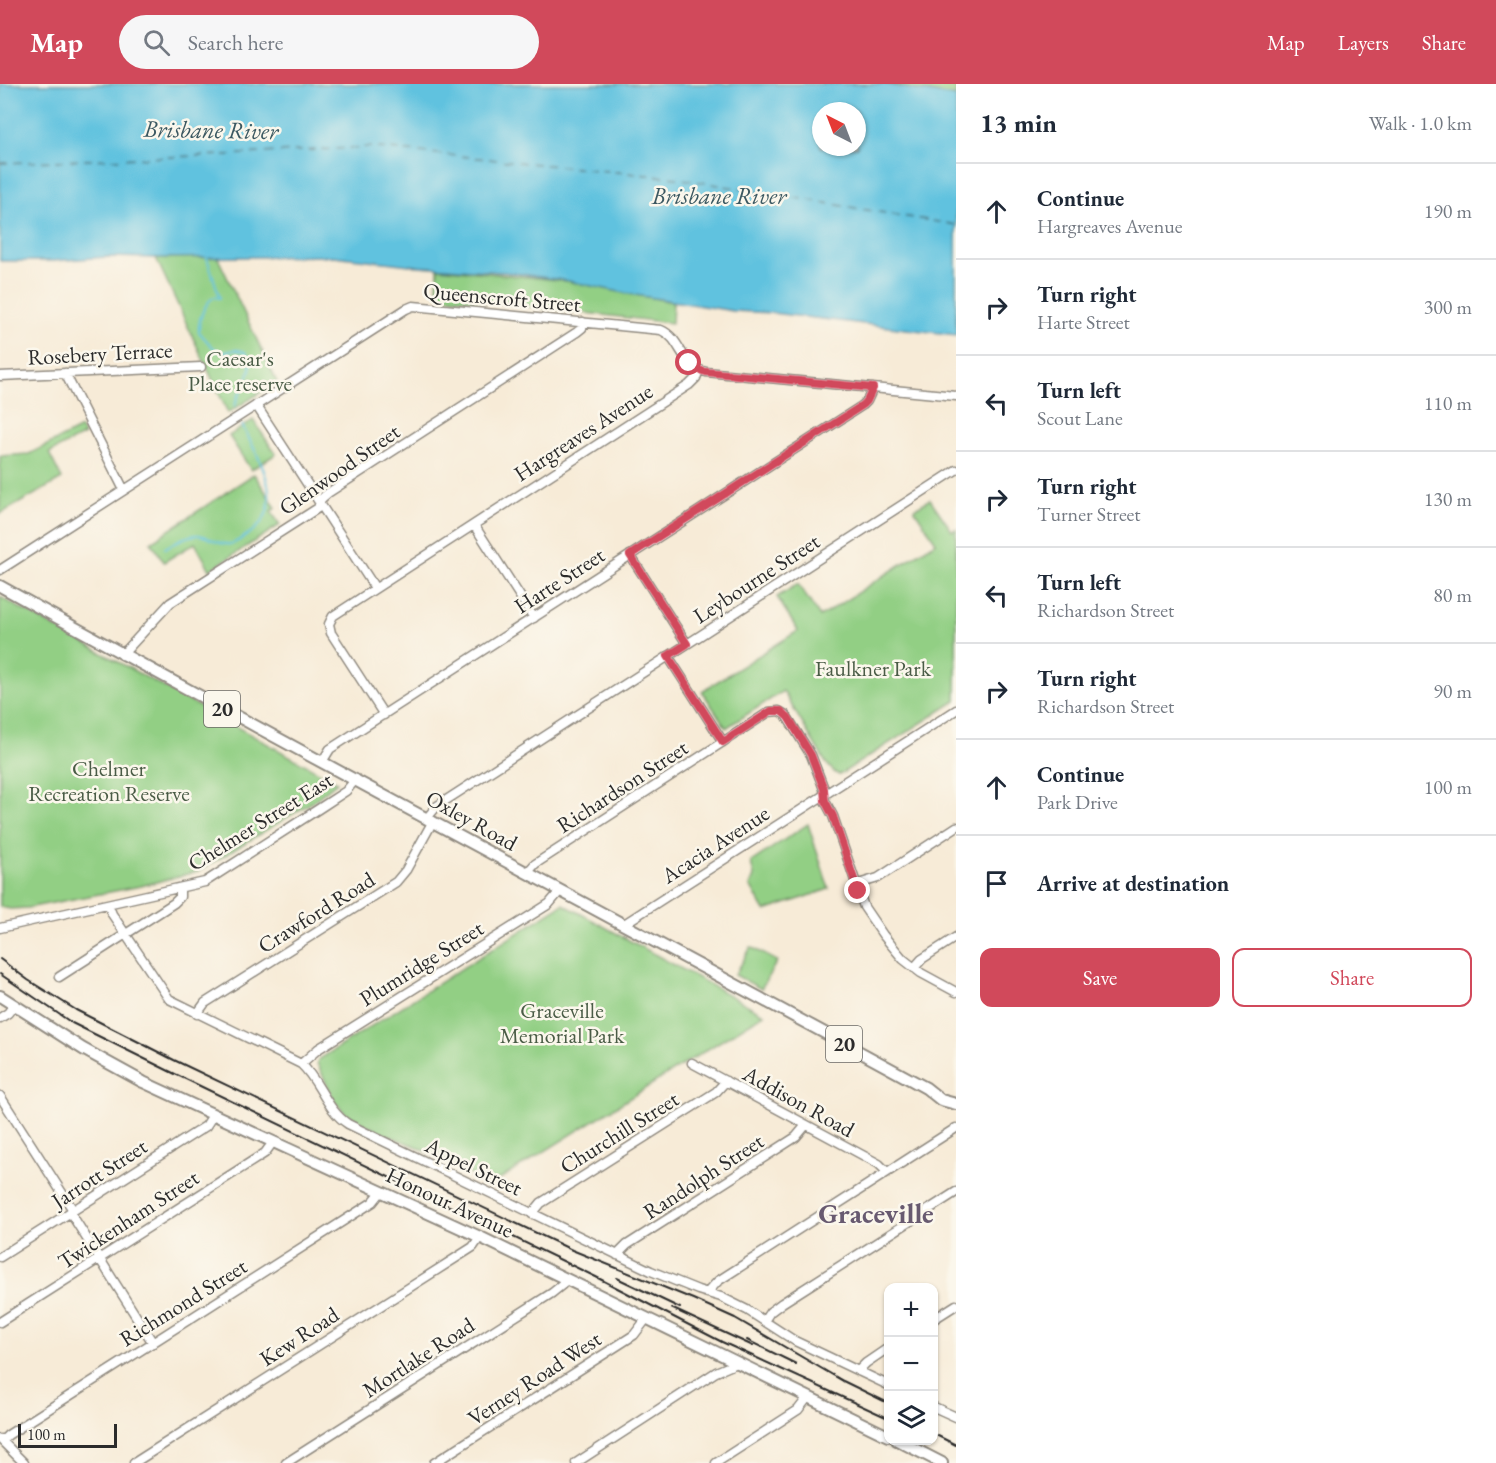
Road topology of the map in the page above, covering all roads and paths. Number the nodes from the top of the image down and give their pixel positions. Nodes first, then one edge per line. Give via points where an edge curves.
1 (583, 322) junction
2 (201, 367) dead end
3 (699, 370) junction
4 (65, 373) junction
5 (0, 376) edge
6 (873, 388) junction
7 (956, 396) edge
8 (256, 405) junction
9 (956, 470) edge
10 (124, 490) junction
11 (319, 504) junction
12 (474, 525) junction
13 (630, 555) junction
14 (0, 570) edge
15 (0, 586) edge
16 (375, 588) junction
17 (534, 618) junction
18 (687, 644) junction
19 (122, 655) junction
20 (668, 656) junction
21 (956, 710) edge
22 (384, 715) junction
23 (723, 742) junction
24 (322, 762) junction
25 (356, 779) junction
26 (825, 795) junction
27 (430, 819) junction
28 (956, 827) edge
29 (527, 873) junction
30 (855, 885) junction
31 (180, 888) junction
32 (560, 891) junction
33 (108, 904) junction
34 (624, 924) junction
35 (0, 928) edge
36 (125, 934) junction
37 (956, 937) edge
38 (914, 968) junction
39 (59, 976) dead end
40 (956, 992) edge
41 (0, 996) edge
42 (14, 1005) junction
43 (197, 1014) junction
44 (0, 1018) edge
45 (692, 1063) dead end
46 (301, 1064) junction
47 (726, 1082) junction
48 (0, 1096) edge
49 (956, 1103) edge
50 (213, 1115) junction
51 (806, 1125) junction
52 (956, 1128) edge
53 (273, 1142) junction
54 (887, 1172) junction
55 (381, 1192) junction
56 (956, 1192) edge
57 (71, 1211) junction
58 (532, 1214) junction
59 (480, 1237) junction
60 (617, 1255) junction
61 (0, 1257) edge
62 (99, 1259) junction
63 (566, 1279) junction
64 (707, 1293) junction
65 (956, 1305) edge
66 (938, 1316) edge
67 (647, 1318) junction
68 (764, 1321) junction
69 (0, 1322) edge
70 (153, 1343) junction
71 (884, 1351) edge
72 (722, 1355) junction
73 (737, 1362) junction
74 (858, 1371) junction
75 (716, 1372) junction
76 (884, 1383) edge
77 (808, 1397) junction
78 (938, 1409) edge
79 (956, 1417) edge
80 (884, 1434) edge
81 (1, 1440) edge
82 (907, 1445) edge
83 (727, 1460) edge
84 (24, 1463) edge
85 (134, 1463) edge
86 (285, 1463) edge
87 (434, 1463) edge
88 (576, 1463) edge
89 (716, 1463) edge
90 (942, 1463) edge

1 - 3 street, Queenscroft Street via 665,332
1 - 8 street, Queenscroft Street via 411,306
1 - 11 street, Glenwood Street via 578,332 328,493
2 - 4 street, Rosebery Terrace
3 - 6 street
3 - 12 street, Hargreaves Avenue via 689,385
4 - 5 street, Rosebery Terrace
4 - 10 street
6 - 7 street
6 - 13 street, Harte Street via 863,405
8 - 10 street, Queenscroft Street
8 - 11 street
9 - 18 street, Leybourne Street
10 - 14 street, Queenscroft Street
11 - 16 street
11 - 19 street, Glenwood Street via 170,603
12 - 16 street, Hargreaves Avenue
12 - 17 street
13 - 17 street, Harte Street
13 - 18 street
15 - 19 main road, Oxley Road / 20
16 - 22 street, Hargreaves Avenue via 335,613 329,624 332,636
17 - 22 street, Harte Street
18 - 20 street, Leybourne Street
19 - 24 main road, Oxley Road / 20
20 - 23 street
20 - 27 street, Leybourne Street via 437,806
21 - 26 street, Acacia Avenue
22 - 24 street, Harte Street via 328,751
23 - 26 street, Richardson Street via 771,711 781,711 808,750
23 - 29 street, Richardson Street via 535,864
24 - 25 main road, Oxley Road / 20
25 - 27 main road, Oxley Road / 20
25 - 31 street, Chelmer Street East via 320,808 210,879
26 - 30 street
26 - 34 street, Acacia Avenue
27 - 29 main road, Oxley Road / 20
27 - 43 street, Crawford Road via 406,870 396,882 206,1003
28 - 30 street via 878,878
29 - 32 main road, Oxley Road / 20
30 - 38 street via 883,935
31 - 33 street, Chelmer Street East
31 - 36 street, Chelmer Street East via 178,900
32 - 34 main road, Oxley Road / 20
32 - 46 street, Plumridge Street via 549,904 318,1049
33 - 35 street, Chelmer Street East
33 - 36 street, Appel Street
34 - 49 main road, Oxley Road / 20 via 926,1088 950,1096
36 - 39 street, Chelmer Street East
36 - 43 street, Appel Street via 165,996
37 - 38 street
38 - 40 street
41 - 42 main road, Honour Avenue
42 - 44 street
42 - 50 main road, Honour Avenue via 110,1065
43 - 46 street, Appel Street
45 - 47 street, Addison Road
46 - 58 street, Appel Street via 348,1124
47 - 51 street, Addison Road
47 - 58 street, Churchill Street via 541,1203
48 - 57 street
50 - 53 main road, Honour Avenue
50 - 57 street, Jarrott Street via 206,1126
51 - 54 street, Addison Road
51 - 60 street, Randolph Street via 796,1137
52 - 54 street
53 - 55 main road, Honour Avenue
53 - 62 street, Twickenham Street via 265,1153
54 - 64 street via 718,1281
55 - 59 main road, Honour Avenue
55 - 70 street, Richmond Street via 373,1202
56 - 68 street via 782,1303
57 - 61 street, Jarrott Street
57 - 62 street
58 - 60 street, Appel Street
59 - 63 main road, Honour Avenue
59 - 85 street, Kew Road via 473,1247
60 - 64 street, Appel Street
62 - 69 street, Twickenham Street
62 - 70 street
63 - 67 main road, Honour Avenue
63 - 86 street, Mortlake Road via 552,1293
64 - 68 street, Appel Street
65 - 66 street
67 - 72 main road, Honour Avenue
67 - 87 street, Verney Road West via 634,1335
68 - 74 street, Appel Street via 795,1341
70 - 81 street, Richmond Street
71 - 74 street
72 - 73 main road, Honour Avenue
72 - 75 street
73 - 75 street
73 - 77 main road, Honour Avenue
74 - 76 street, Appel Street
75 - 88 street
77 - 80 main road, Honour Avenue
77 - 83 street via 801,1408
78 - 79 street
81 - 84 street
82 - 90 main road
83 - 89 street

